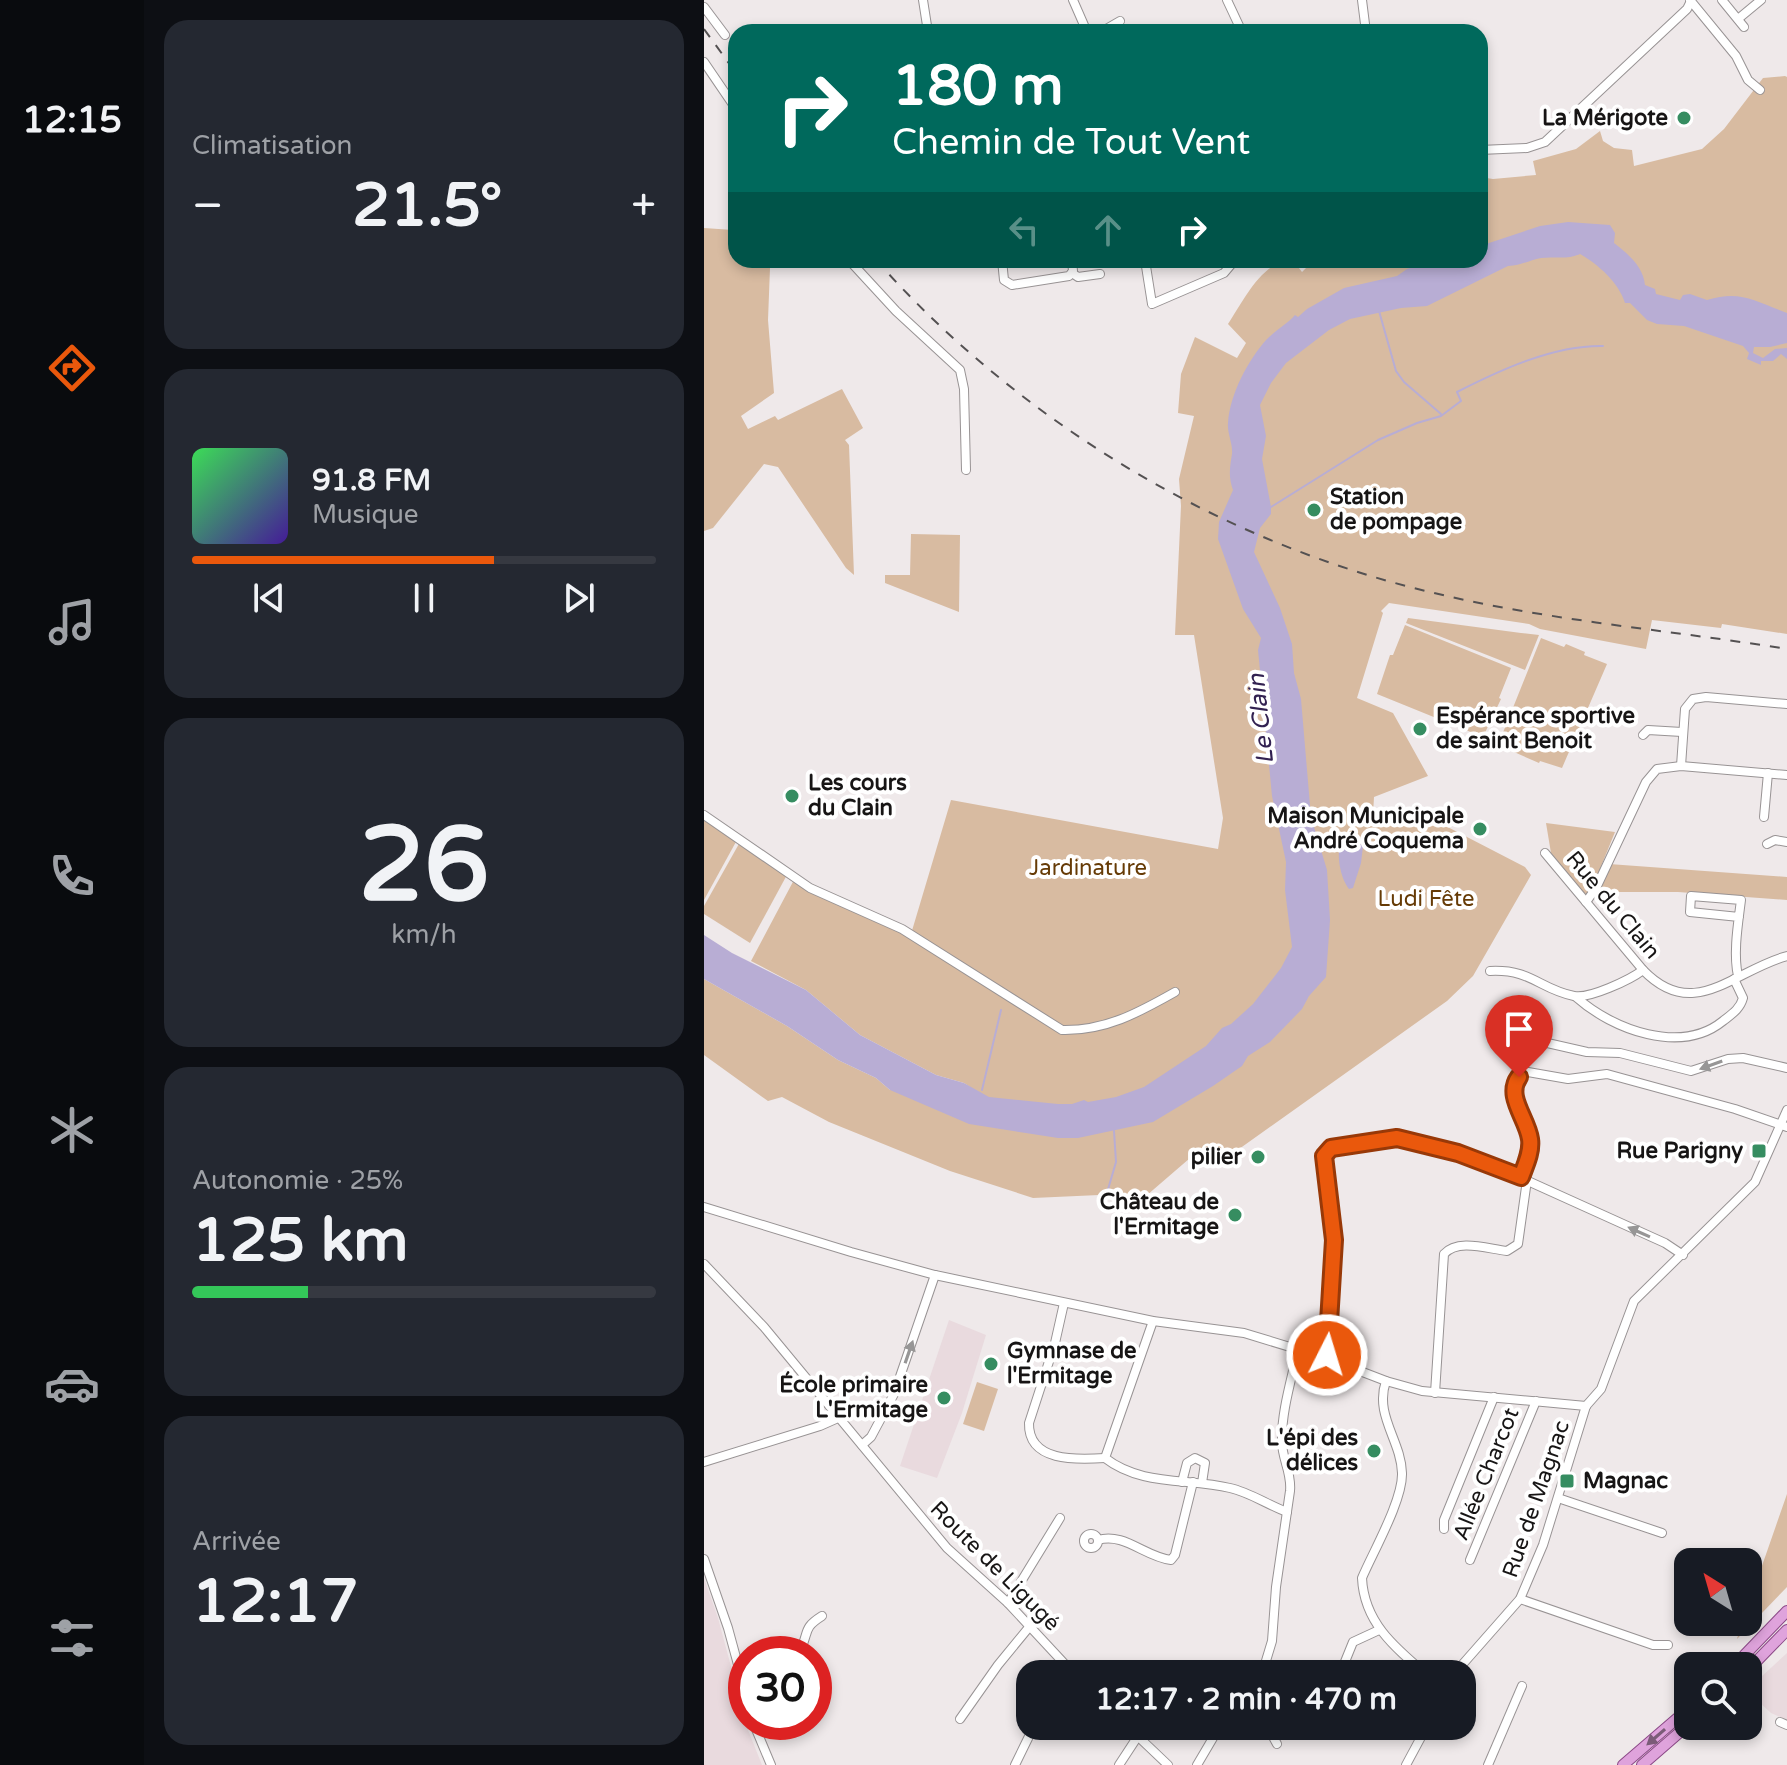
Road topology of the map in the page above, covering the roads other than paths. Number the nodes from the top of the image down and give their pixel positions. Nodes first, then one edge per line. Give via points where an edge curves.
1 (923, 0) edge
2 (1073, 0) edge
3 (1227, 0) edge
4 (1362, 0) edge
5 (1690, 0) edge
6 (1722, 0) edge
7 (1761, 0) edge
8 (704, 7) edge
9 (1120, 21) dead end
10 (927, 24) edge
11 (1084, 24) edge
12 (1115, 24) edge
13 (1238, 24) edge
14 (1365, 24) edge
15 (725, 35) dead end
16 (704, 62) edge
17 (1760, 90) dead end
18 (728, 97) edge
19 (1488, 150) edge
20 (856, 268) edge
21 (1002, 268) edge
22 (1072, 268) edge
23 (1146, 268) edge
24 (1228, 268) edge
25 (1072, 273) junction
26 (1100, 274) dead end
27 (966, 470) dead end
28 (1787, 704) edge
29 (1682, 732) junction
30 (1643, 735) dead end
31 (1681, 766) junction
32 (1768, 773) junction
33 (1787, 775) edge
34 (704, 815) edge
35 (1764, 817) dead end
36 (1787, 842) edge
37 (1767, 844) dead end
38 (1545, 853) dead end
39 (1586, 902) junction
40 (1739, 917) junction
41 (1787, 956) edge
42 (1643, 970) junction
43 (1490, 971) dead end
44 (1736, 978) junction
45 (1175, 992) dead end
46 (1576, 997) junction
47 (1787, 1068) edge
48 (1524, 1073) junction
49 (1787, 1110) edge
50 (1784, 1125) edge
51 (1524, 1179) junction
52 (704, 1207) edge
53 (1683, 1255) junction
54 (704, 1264) edge
55 (935, 1275) junction
56 (1064, 1303) junction
57 (1153, 1321) junction
58 (1298, 1349) junction
59 (1326, 1358) junction
60 (1386, 1381) junction
61 (1435, 1393) junction
62 (1494, 1397) junction
63 (1536, 1401) junction
64 (1586, 1406) junction
65 (838, 1418) junction
66 (862, 1445) junction
67 (1105, 1458) junction
68 (704, 1462) edge
69 (1182, 1482) junction
70 (1198, 1482) junction
71 (1558, 1498) junction
72 (1287, 1512) junction
73 (1060, 1518) dead end
74 (1444, 1529) dead end
75 (1662, 1533) dead end
76 (1098, 1540) dead end
77 (704, 1559) edge
78 (1470, 1560) dead end
79 (1520, 1599) junction
80 (1008, 1603) junction
81 (1787, 1611) edge
82 (822, 1616) dead end
83 (1030, 1626) junction
84 (1379, 1630) junction
85 (1787, 1630) edge
86 (731, 1636) edge
87 (804, 1636) edge
88 (1668, 1645) dead end
89 (1747, 1652) edge
90 (1762, 1656) edge
91 (1061, 1660) edge
92 (1266, 1660) edge
93 (1346, 1660) edge
94 (1411, 1660) edge
95 (1466, 1660) edge
96 (1522, 1686) dead end
97 (960, 1719) dead end
98 (1674, 1721) edge
99 (1674, 1737) edge
100 (761, 1740) edge
101 (1027, 1740) edge
102 (1135, 1740) edge
103 (1142, 1740) edge
104 (1210, 1740) edge
105 (1275, 1740) edge
106 (1419, 1740) edge
107 (1277, 1744) dead end
108 (771, 1765) edge
109 (1015, 1765) edge
110 (1119, 1765) edge
111 (1168, 1765) edge
112 (1197, 1765) edge
113 (1406, 1765) edge
114 (1488, 1765) edge
115 (1623, 1765) edge
116 (1642, 1765) edge

1 - 10 street
2 - 11 street
3 - 13 street
4 - 14 street
5 - 17 street
5 - 19 street via 1687,9 1545,142
6 - 7 street via 1741,23
8 - 15 street
9 - 12 street
16 - 18 street
20 - 27 street via 962,374
21 - 25 street via 1009,285
22 - 25 street
23 - 24 street via 1152,304
25 - 26 street
28 - 29 street via 1695,697 1686,706
29 - 30 street via 1648,730
29 - 31 street
31 - 32 street
31 - 39 street via 1660,768 1650,776
32 - 33 street
32 - 35 street
34 - 45 street via 810,888 902,929 1062,1030 1121,1021
36 - 37 street
38 - 39 street, Rue du Clain
39 - 42 street, Rue du Clain
40 - 40 street via 1741,900 1691,896 1690,912
40 - 44 street
41 - 44 street, Rue du Clain
42 - 44 street, Rue du Clain via 1662,986 1684,994 1710,991
42 - 46 street via 1620,985
43 - 46 street via 1521,972
44 - 46 street via 1743,998 1740,1007 1693,1037 1637,1032 1613,1023
47 -> 48 street via 1743,1058 1691,1071 1620,1053 1543,1042 1515,1052 1511,1059
48 - 50 street via 1568,1079 1607,1074
48 - 51 street via 1514,1089 1530,1138
49 - 50 street, Rue de Magnac
50 - 53 street, Rue de Magnac via 1755,1182
53 -> 51 street
51 - 59 street via 1458,1153 1397,1138 1331,1148 1324,1156 1334,1240
51 - 61 street via 1518,1244 1513,1249 1454,1246 1444,1254
52 - 55 street
53 - 64 street, Rue de Magnac via 1630,1307 1601,1389
54 - 65 street, Route de Ligugé
55 - 56 street
66 -> 55 street via 894,1394
56 - 57 street
56 - 67 street via 1031,1414 1030,1436 1045,1452 1078,1460
57 - 58 street via 1244,1333
57 - 67 street
58 - 59 street
58 - 72 street via 1282,1430 1291,1478
59 - 60 street
60 - 61 street
60 - 84 street via 1382,1407 1402,1482 1362,1578 1366,1606
61 - 62 street
62 - 63 street
62 - 74 street
63 - 64 street
63 - 78 street, Allée Charcot
64 - 71 street, Rue de Magnac
65 - 66 street, Route de Ligugé
65 - 68 street
66 - 80 street, Route de Ligugé via 947,1548
67 - 69 street via 1120,1470
69 - 70 street
69 - 70 street via 1187,1463 1195,1458 1205,1463
70 - 72 street via 1235,1489
70 - 76 street via 1171,1560 1124,1541
71 - 75 street
71 - 79 street, Rue de Magnac
72 - 92 street
73 - 80 street
77 - 86 street
79 - 88 street via 1653,1645
79 - 95 street, Rue de Magnac
80 - 83 street, Route de Ligugé
81 - 89 main road
82 - 87 street via 809,1624
83 - 91 street, Route de Ligugé
83 - 97 street
84 - 93 street via 1353,1642
84 - 94 street
85 - 90 main road
96 - 114 street
98 -> 115 main road
99 - 116 main road
100 - 108 street
101 - 109 street
102 - 110 street
103 - 111 street
104 - 112 street
105 - 107 street
106 - 113 street

